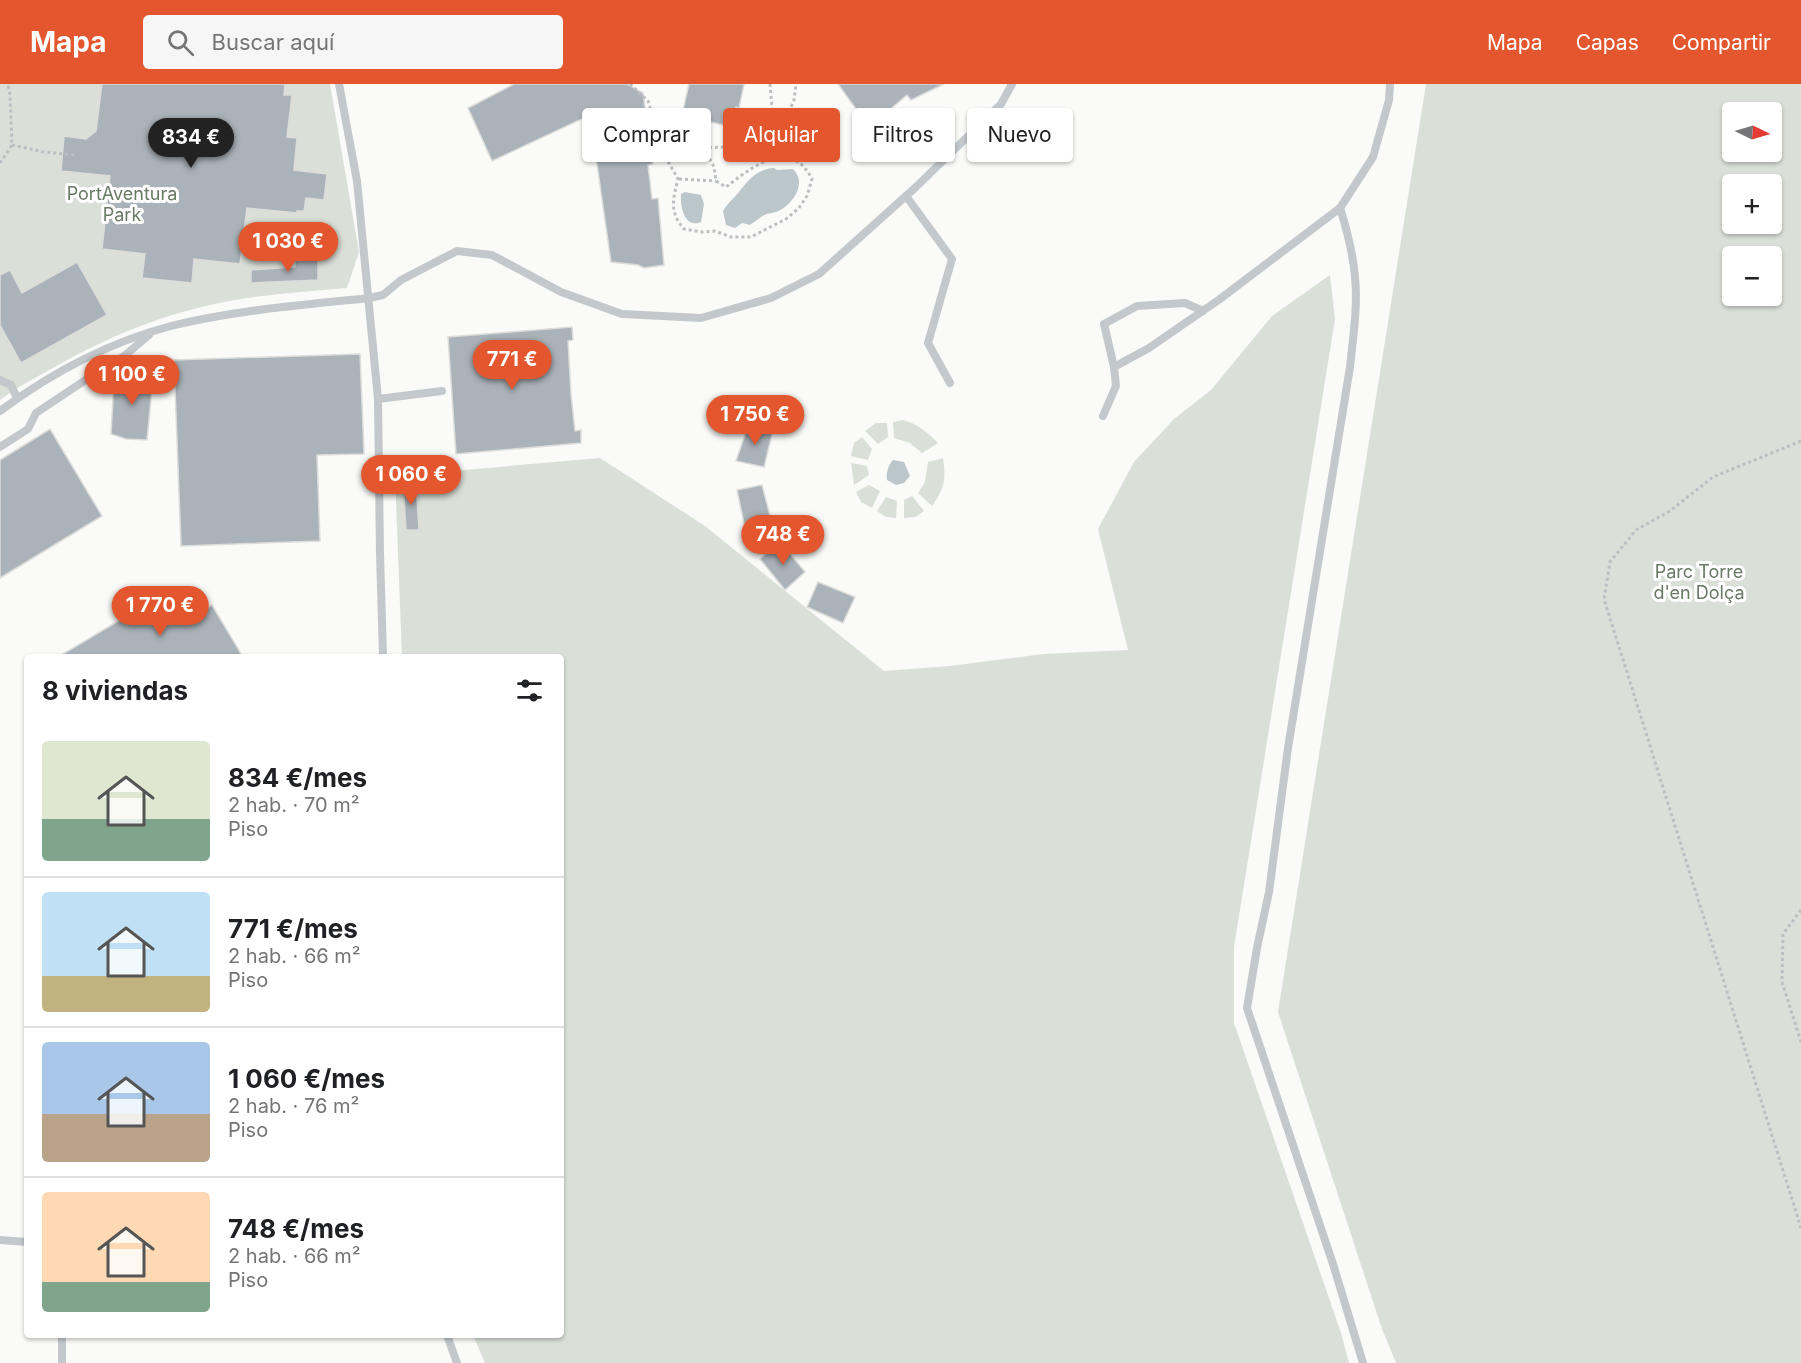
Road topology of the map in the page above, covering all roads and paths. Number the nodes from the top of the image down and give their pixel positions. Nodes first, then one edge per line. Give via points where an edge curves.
1 (8, 84) edge
2 (339, 84) edge
3 (630, 84) edge
4 (770, 84) edge
5 (796, 84) edge
6 (1012, 84) edge
7 (1390, 84) edge
8 (650, 108) edge
9 (772, 108) edge
10 (791, 108) edge
11 (12, 145) junction
12 (77, 155) dead end
13 (711, 161) edge
14 (669, 162) edge
15 (0, 163) edge
16 (678, 178) junction
17 (716, 181) junction
18 (906, 196) junction
19 (1340, 208) junction
20 (369, 298) junction
21 (1203, 311) junction
22 (152, 332) junction
23 (1114, 367) junction
24 (0, 380) edge
25 (950, 383) dead end
26 (442, 391) dead end
27 (17, 398) junction
28 (378, 399) junction
29 (0, 411) edge
30 (1103, 416) dead end
31 (1801, 441) edge
32 (0, 447) edge
33 (383, 654) edge
34 (1801, 910) edge
35 (1801, 1042) edge
36 (1801, 1228) edge
37 (0, 1240) edge
38 (24, 1242) edge
39 (62, 1338) edge
40 (448, 1338) edge
41 (62, 1363) edge
42 (457, 1363) edge
43 (1363, 1363) edge

1 - 11 path
2 - 20 lane via 357,181
3 - 8 path
4 - 9 path
5 - 10 path
6 - 18 lane via 1001,104
7 - 19 lane via 1373,157
11 - 12 path
11 - 15 path
13 - 17 path
14 - 16 path
16 - 17 path
16 - 17 path via 673,200 675,219 684,229 715,231 731,237 751,237 786,219 807,196 812,179 806,168 792,159 777,158 761,162 726,187
18 - 20 lane via 819,274 771,298 701,318 622,314 561,292 492,255 457,251 401,280 383,295
18 - 25 lane via 952,259 928,343
19 - 21 lane
19 - 43 lane via 1355,278 1350,367 1288,748 1269,892 1247,1008
20 - 22 lane via 206,318
20 - 28 lane
21 - 23 lane
21 - 23 lane via 1185,303 1137,306 1104,324
22 - 27 lane via 93,356
22 - 32 lane via 123,357 36,413 28,429
23 - 30 lane via 1116,386
24 - 27 lane via 11,385
26 - 28 lane
27 - 29 lane
28 - 33 lane
31 - 36 path via 1713,477 1670,512 1636,530 1610,562 1604,599
34 - 35 path via 1783,934 1782,981
37 - 38 lane
39 - 41 lane
40 - 42 lane

